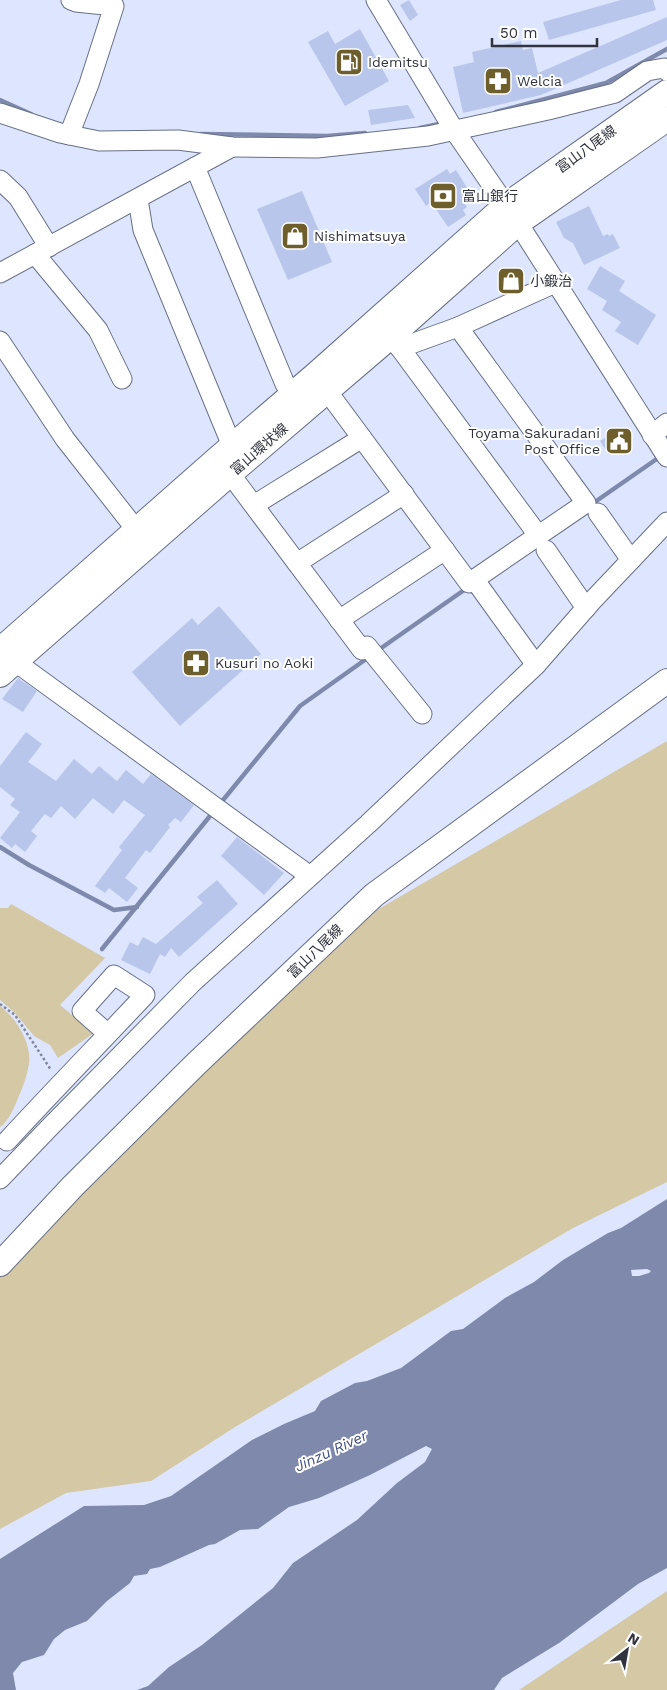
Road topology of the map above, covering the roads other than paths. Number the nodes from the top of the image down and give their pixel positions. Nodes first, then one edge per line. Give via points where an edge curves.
1 (71, 0) edge
2 (376, 0) edge
3 (667, 71) edge
4 (667, 92) edge
5 (0, 112) edge
6 (667, 119) edge
7 (451, 124) junction
8 (70, 131) junction
9 (232, 147) junction
10 (195, 167) junction
11 (0, 180) edge
12 (138, 199) junction
13 (512, 214) junction
14 (42, 251) junction
15 (0, 273) edge
16 (556, 283) junction
17 (458, 326) junction
18 (388, 336) junction
19 (0, 341) edge
20 (122, 379) dead end
21 (321, 383) junction
22 (292, 394) junction
23 (667, 423) edge
24 (362, 438) junction
25 (659, 446) edge
26 (227, 459) junction
27 (404, 494) junction
28 (254, 505) junction
29 (598, 513) dead end
30 (667, 522) edge
31 (142, 538) junction
32 (542, 542) junction
33 (445, 550) junction
34 (631, 560) junction
35 (297, 563) junction
36 (477, 584) junction
37 (586, 608) junction
38 (340, 620) junction
39 (4, 659) edge
40 (536, 665) junction
41 (667, 681) edge
42 (422, 714) dead end
43 (310, 876) junction
44 (108, 1034) dead end
45 (3, 1142) edge
46 (31, 1147) junction
47 (0, 1180) edge
48 (0, 1264) edge

1 - 8 street via 114,6
2 - 7 street
3 - 7 street via 664,68 647,71 615,94 548,110
4 - 13 main road, 富山八尾線
5 - 8 street via 60,134
6 - 13 main road, 富山八尾線
7 - 9 street via 428,136 317,148
7 - 13 street
8 - 9 street via 99,141 178,140
9 - 10 street
10 - 12 street
10 - 22 street via 284,384
11 - 14 street via 18,197
12 - 14 street
12 - 26 street via 143,230
13 - 16 street
13 - 18 main road, 富山環状線
14 - 15 street
14 - 20 street via 98,330
16 - 17 street
16 - 25 street
17 - 18 street
17 - 32 street via 586,503
18 - 21 main road, 富山環状線
18 - 32 street
19 - 31 street via 65,439
21 - 22 main road, 富山環状線
21 - 24 street
21 - 26 main road, 富山環状線
22 - 26 main road, 富山環状線
23 - 25 street
24 - 27 street
24 - 28 street
26 - 28 street
26 - 31 main road, 富山環状線
27 - 33 street
27 - 35 street
28 - 35 street
29 - 34 street
30 - 34 street
31 - 39 main road, 富山環状線
32 - 36 street
32 - 37 street
33 - 36 street via 469,583
33 - 38 street
34 - 37 street
35 - 38 street
36 - 40 street
37 - 40 street
38 - 42 street via 362,650 373,654
39 - 43 street
40 - 43 street
41 - 48 main road, 富山八尾線 via 374,895 196,1064
43 - 46 street via 193,982
44 - 45 street
45 - 46 street
46 - 47 street

